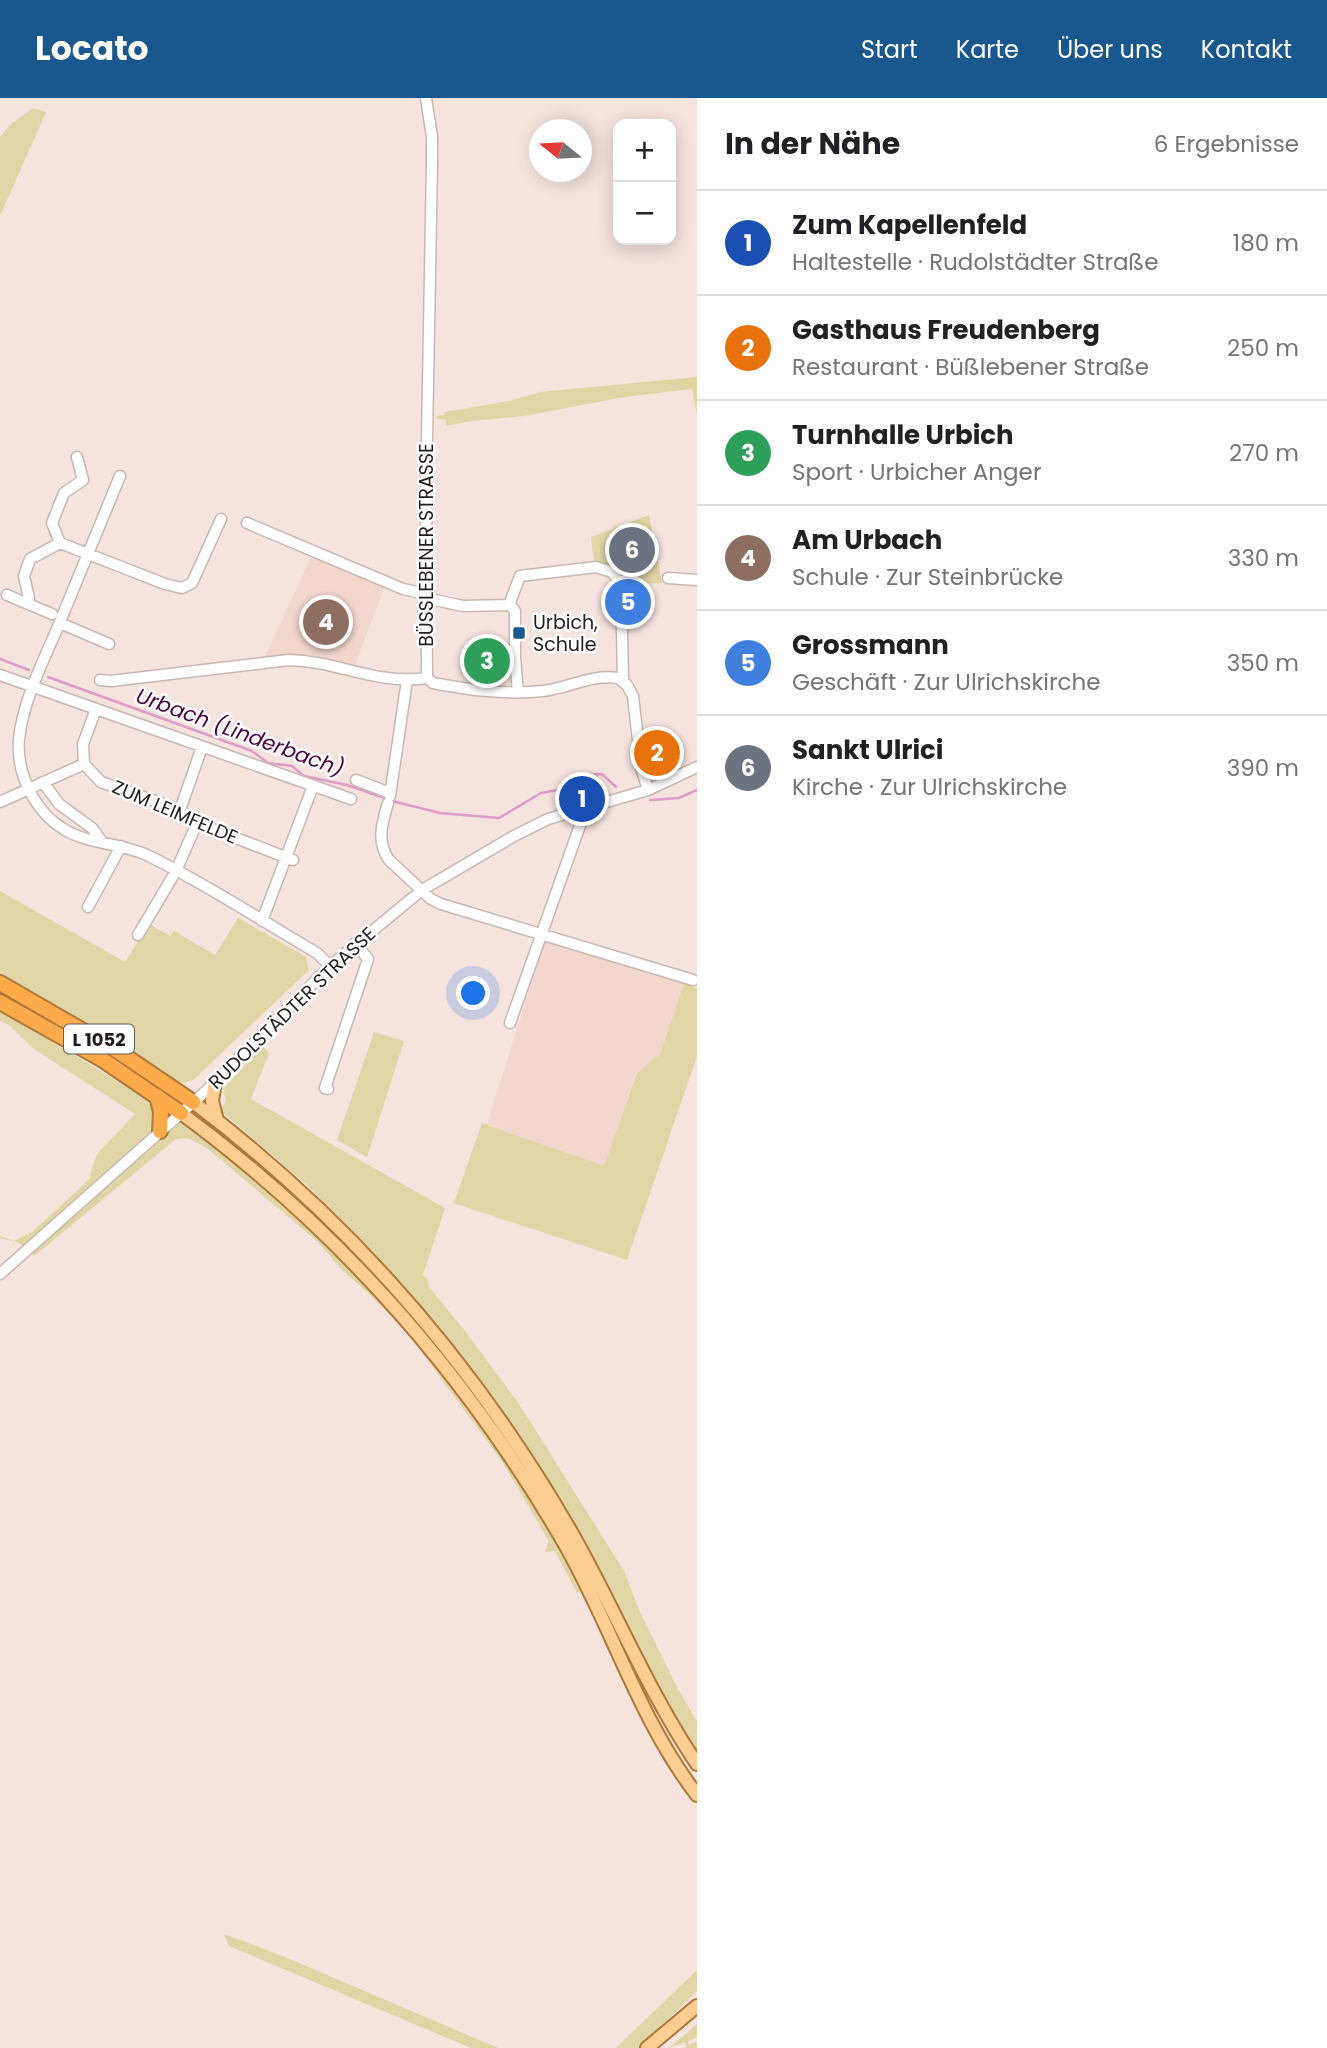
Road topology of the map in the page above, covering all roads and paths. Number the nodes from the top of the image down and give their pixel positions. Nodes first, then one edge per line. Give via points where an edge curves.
1 (426, 98) edge
2 (77, 457) dead end
3 (120, 476) dead end
4 (221, 519) dead end
5 (247, 523) dead end
6 (60, 542) junction
7 (89, 554) junction
8 (668, 578) dead end
9 (697, 580) edge
10 (6, 595) dead end
11 (426, 596) junction
12 (27, 603) junction
13 (509, 605) junction
14 (52, 614) dead end
15 (60, 622) junction
16 (109, 644) dead end
17 (0, 675) edge
18 (426, 678) junction
19 (100, 680) dead end
20 (407, 680) junction
21 (623, 681) junction
22 (33, 687) junction
23 (518, 692) junction
24 (96, 709) junction
25 (202, 747) junction
26 (84, 764) junction
27 (697, 767) edge
28 (356, 780) dead end
29 (43, 782) junction
30 (313, 786) junction
31 (28, 789) junction
32 (648, 790) junction
33 (389, 797) junction
34 (351, 799) dead end
35 (0, 802) edge
36 (581, 808) junction
37 (180, 810) junction
38 (197, 823) junction
39 (103, 843) junction
40 (121, 846) junction
41 (290, 859) junction
42 (176, 871) junction
43 (422, 890) junction
44 (88, 906) dead end
45 (262, 921) junction
46 (138, 935) dead end
47 (543, 935) junction
48 (355, 943) junction
49 (330, 966) junction
50 (693, 980) dead end
51 (0, 983) edge
52 (0, 1002) edge
53 (510, 1023) dead end
54 (215, 1082) junction
55 (328, 1089) dead end
56 (157, 1096) junction
57 (193, 1102) junction
58 (181, 1112) junction
59 (217, 1120) junction
60 (160, 1131) junction
61 (0, 1275) edge
62 (697, 1764) edge
63 (697, 1796) edge
64 (697, 1996) edge
65 (697, 2006) edge
66 (651, 2044) edge

1 - 11 street, BÜSSLEBENER STRASSE via 432,161
2 - 6 street via 83,481 64,493 52,523
3 - 7 street
4 - 7 street via 192,583 182,588
5 - 11 street
6 - 7 street
6 - 12 street via 30,559 24,576
7 - 15 street
8 - 9 street
10 - 12 street
11 - 13 street via 463,606
11 - 18 street, BÜSSLEBENER STRASSE
12 - 14 street
13 - 21 street via 520,576 596,567 617,577 621,584
13 - 23 street via 515,611
15 - 16 street
15 - 22 street
17 - 22 street
18 - 20 street
18 - 23 street via 448,686
19 - 20 street via 289,660
20 - 33 street
21 - 23 street via 598,678
21 - 32 street via 633,696
22 - 24 street
22 - 31 street via 19,741
24 - 25 street
24 - 26 street via 83,744
25 - 30 street
25 - 37 street
26 - 29 street
26 - 37 street, ZUM LEIMFELDE via 101,782
27 - 32 street, RUDOLSTÄDTER STRASSE
28 - 33 street
29 - 31 street
29 - 39 street via 59,804 92,828
30 - 34 street
30 - 41 street
31 - 35 street
31 - 39 street via 64,829
32 - 36 street, RUDOLSTÄDTER STRASSE
33 - 43 street via 381,832 384,852
36 - 43 street, RUDOLSTÄDTER STRASSE via 514,836
36 - 47 street via 583,817
37 - 38 street, ZUM LEIMFELDE
38 - 41 street, ZUM LEIMFELDE
38 - 42 street
39 - 40 street
40 - 42 street
40 - 44 street
41 - 45 street
42 - 45 street
42 - 46 street
43 - 47 street via 441,904
43 - 48 street, RUDOLSTÄDTER STRASSE
45 - 49 street via 317,953
47 - 50 street
47 - 53 street
48 - 49 street, RUDOLSTÄDTER STRASSE
48 - 55 street via 368,959
49 - 54 street, RUDOLSTÄDTER STRASSE
51 - 57 highway, L 1052 via 117,1049
52 - 56 highway, L 1052
54 - 57 street, RUDOLSTÄDTER STRASSE
54 - 59 main road via 212,1101
56 - 58 highway, L 1052
56 - 60 highway
57 - 58 street, RUDOLSTÄDTER STRASSE
57 - 59 main road, L 1052
58 - 60 street, RUDOLSTÄDTER STRASSE
58 - 63 main road, L 1052 via 341,1247 421,1336 483,1415 568,1551 645,1712
59 - 62 main road, L 1052 via 349,1237 400,1290 467,1373 535,1471 575,1539 656,1697
60 - 61 street, RUDOLSTÄDTER STRASSE
64 - 66 main road
65 - 66 main road

